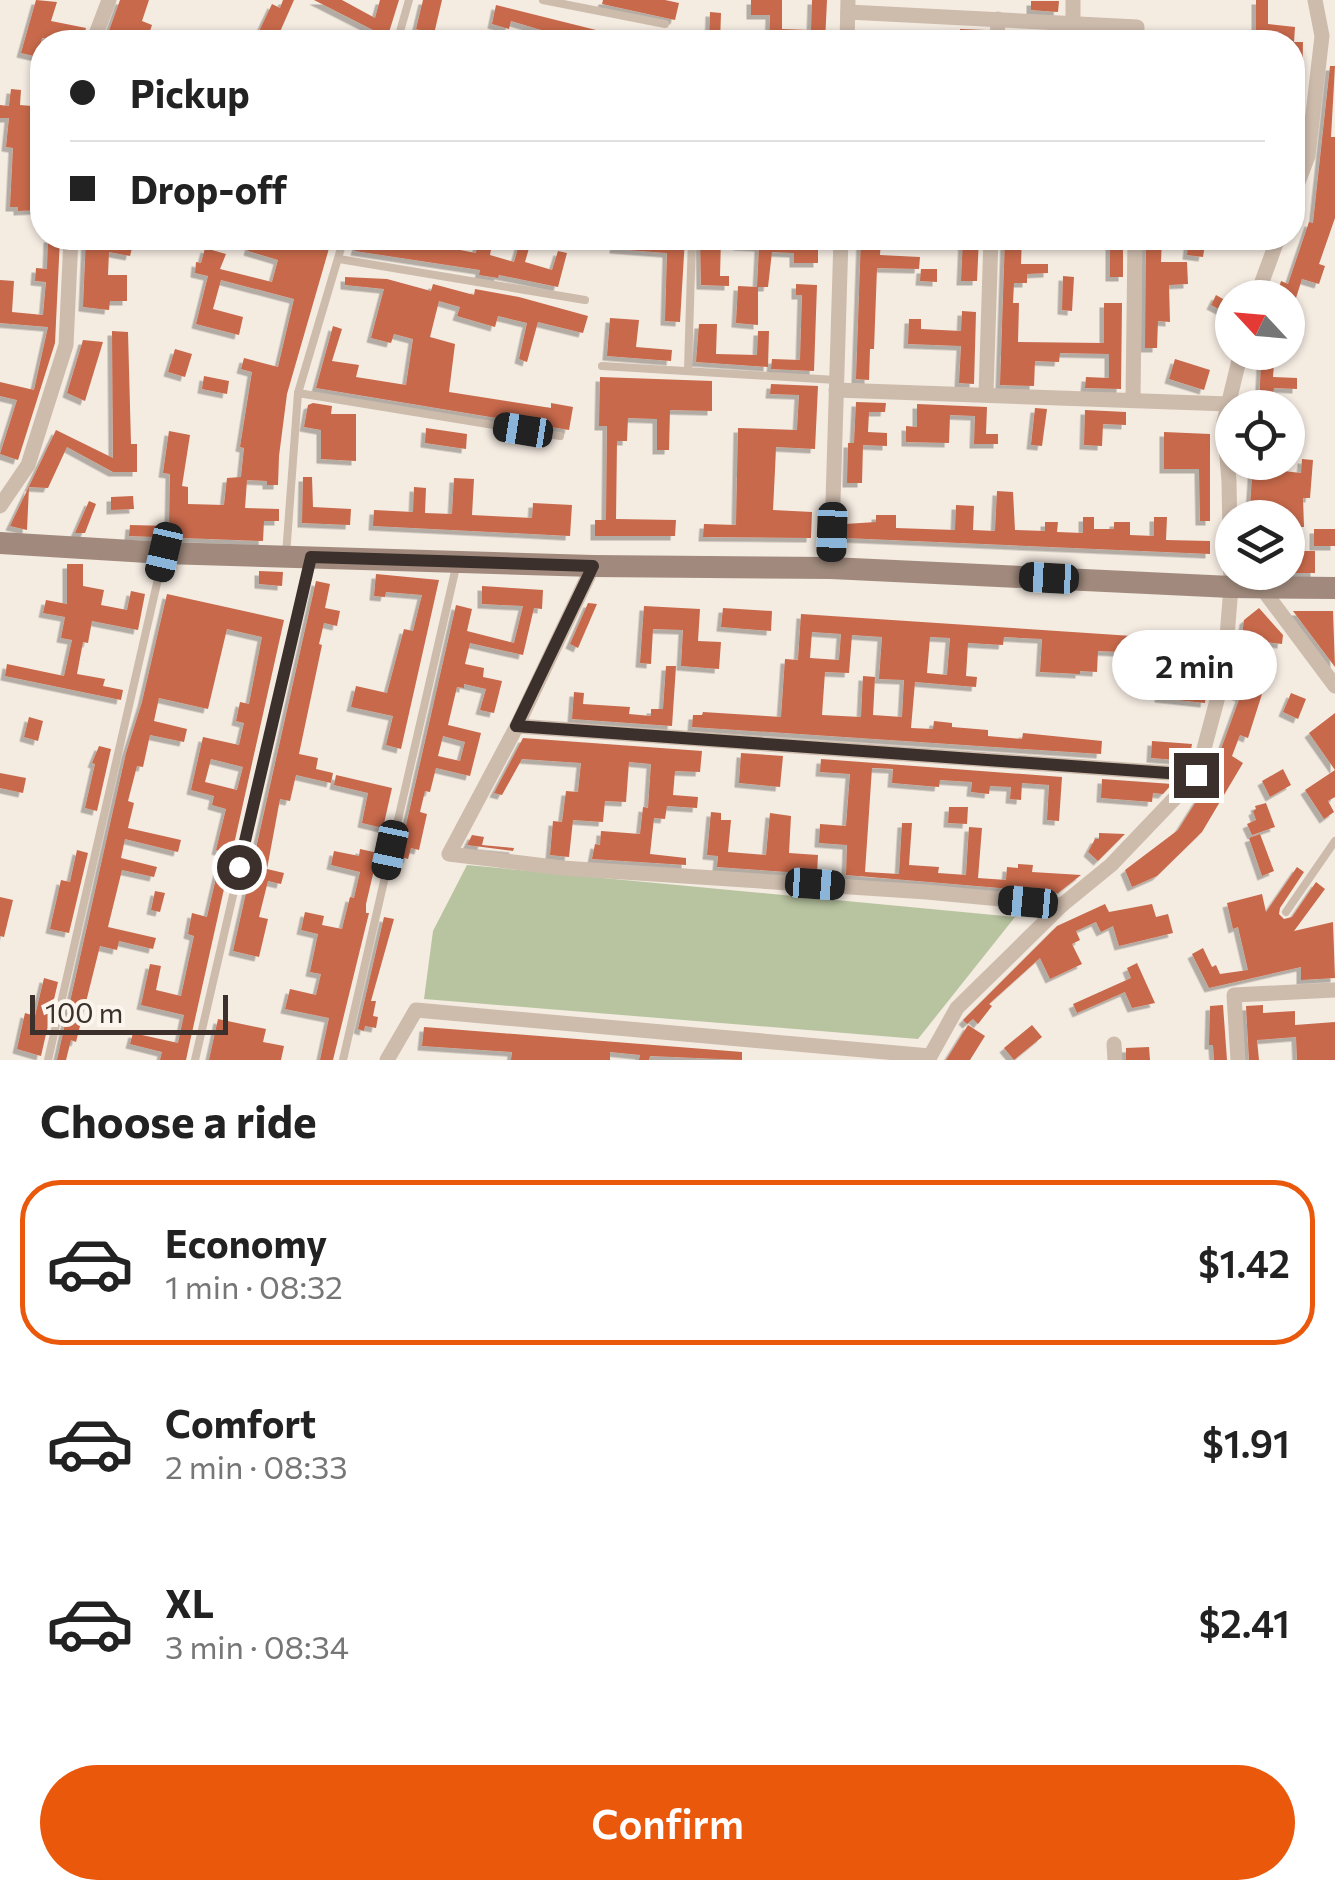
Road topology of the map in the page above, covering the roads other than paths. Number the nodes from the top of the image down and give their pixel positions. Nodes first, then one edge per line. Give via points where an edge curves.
1 (109, 0) edge
2 (409, 0) edge
3 (543, 0) edge
4 (1073, 0) edge
5 (1315, 0) edge
6 (848, 6) edge
7 (998, 19) junction
8 (1073, 22) junction
9 (665, 24) dead end
10 (98, 30) edge
11 (401, 30) edge
12 (998, 30) edge
13 (1137, 30) edge
14 (1305, 164) edge
15 (71, 250) edge
16 (341, 250) edge
17 (692, 250) edge
18 (841, 250) edge
19 (991, 250) edge
20 (1135, 250) edge
21 (1274, 250) edge
22 (339, 258) junction
23 (1263, 280) edge
24 (585, 300) dead end
25 (602, 366) dead end
26 (688, 369) junction
27 (836, 385) junction
28 (298, 393) junction
29 (986, 394) junction
30 (1132, 398) junction
31 (1215, 403) edge
32 (560, 436) dead end
33 (0, 506) edge
34 (0, 543) edge
35 (164, 552) junction
36 (286, 555) junction
37 (311, 557) junction
38 (457, 562) junction
39 (593, 566) junction
40 (830, 568) junction
41 (1215, 586) edge
42 (1305, 588) edge
43 (1335, 588) edge
44 (1231, 590) edge
45 (1263, 590) edge
46 (1335, 686) edge
47 (516, 726) junction
48 (1196, 775) junction
49 (1335, 842) edge
50 (1062, 905) junction
51 (1286, 912) dead end
52 (1335, 990) edge
53 (929, 1058) edge
54 (48, 1060) edge
55 (195, 1060) edge
56 (343, 1060) edge
57 (387, 1060) edge
58 (1238, 1060) edge

1 - 10 street
2 - 11 lane
3 - 9 lane
4 - 8 street
5 - 14 street via 1322,36
6 - 7 street
7 - 8 street
7 - 12 street
8 - 13 street
15 - 33 street via 66,346 28,465
16 - 22 lane
17 - 26 lane
18 - 27 street
19 - 29 street
20 - 30 street
21 - 23 street
22 - 24 lane
22 - 28 lane
25 - 26 lane
26 - 27 lane
27 - 29 street
27 - 40 street
28 - 32 lane
28 - 36 lane
29 - 30 street
30 - 31 street
34 - 35 street
35 - 36 street
35 - 54 lane
36 - 37 street
37 - 38 street
37 - 55 lane
38 - 39 street
38 - 56 lane
39 - 40 street
39 - 47 street
40 - 41 street
42 - 43 street
44 - 48 street via 1224,674
45 - 46 street
47 - 48 street
47 - 50 street via 448,854
48 - 50 street via 1111,865
49 - 51 lane
50 - 53 street via 957,1008
52 - 58 street via 1234,995
53 - 57 street via 416,1010

